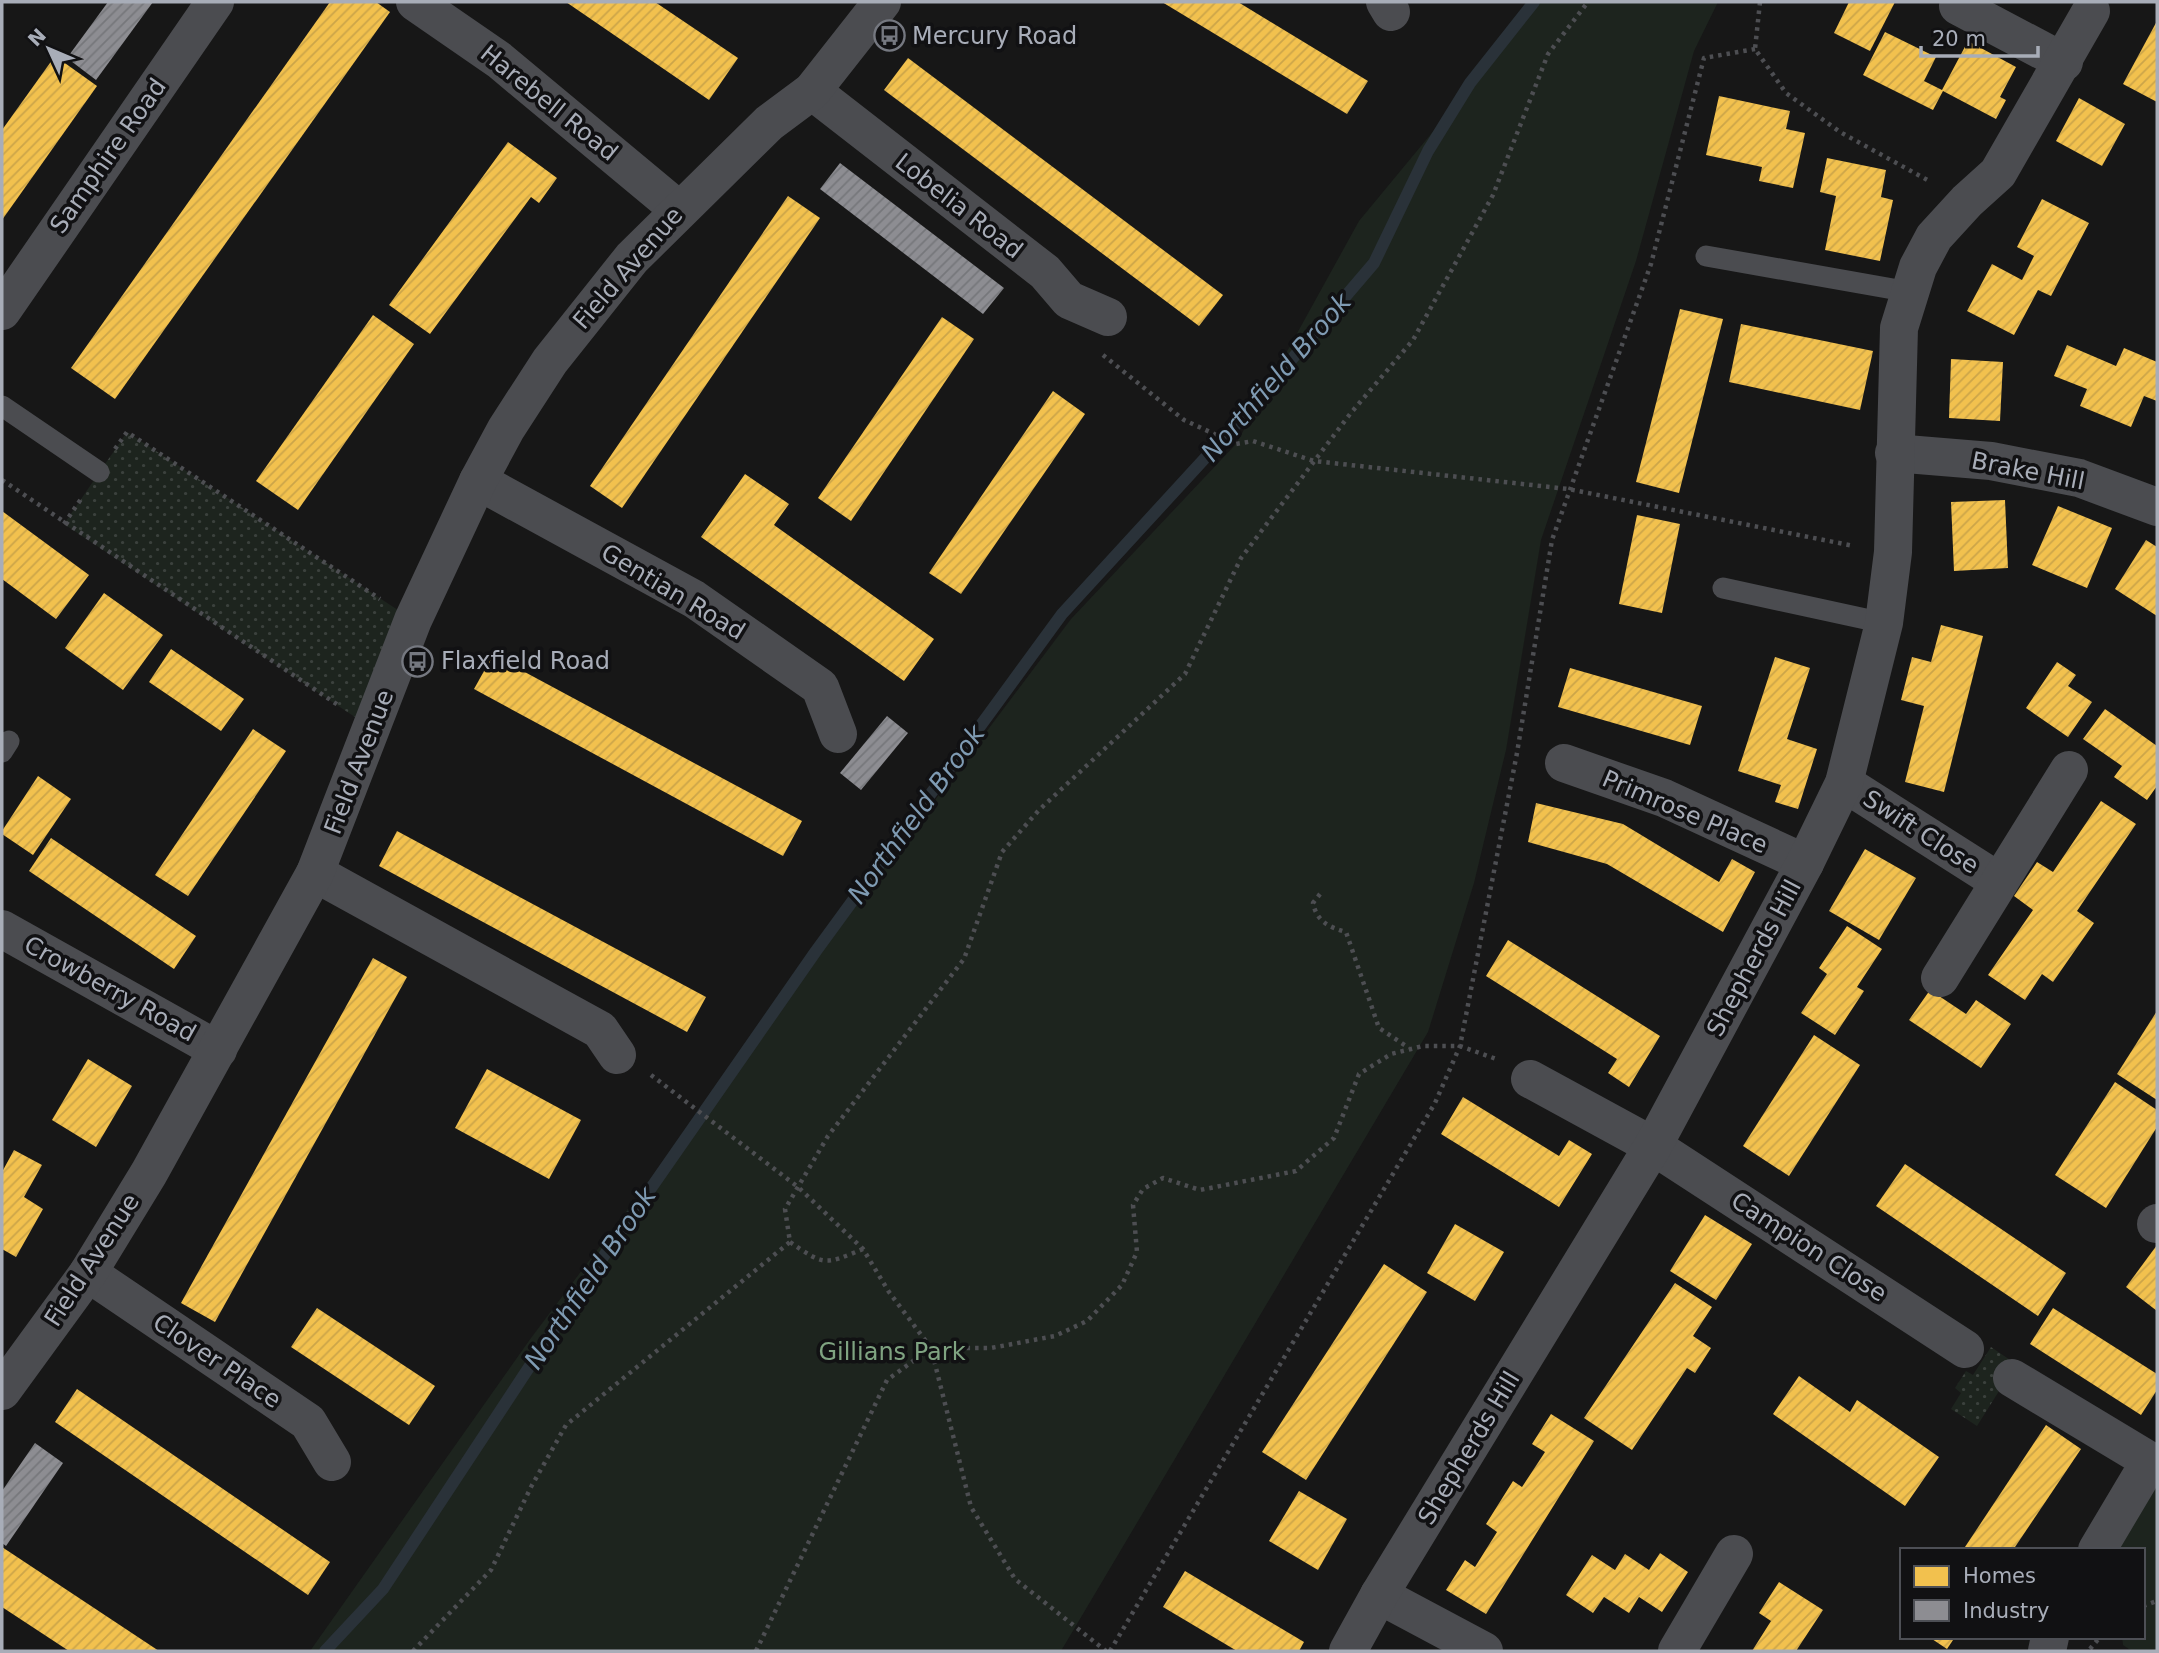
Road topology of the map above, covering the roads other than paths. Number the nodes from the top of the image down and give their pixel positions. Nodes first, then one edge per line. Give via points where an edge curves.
1 (215, 2) edge
2 (415, 2) edge
3 (882, 2) edge
4 (1958, 6) dead end
5 (2091, 11) dead end
6 (2064, 62) junction
7 (811, 91) junction
8 (678, 209) junction
9 (1706, 256) dead end
10 (1910, 292) junction
11 (2, 311) edge
12 (1108, 317) road end
13 (2, 406) edge
14 (1894, 453) junction
15 (99, 472) road end
16 (478, 481) junction
17 (2157, 507) edge
18 (1723, 588) dead end
19 (1884, 622) junction
20 (838, 734) dead end
21 (1564, 763) dead end
22 (2069, 769) dead end
23 (1844, 783) junction
24 (1805, 863) junction
25 (316, 873) junction
26 (1998, 881) junction
27 (2, 929) edge
28 (1940, 978) dead end
29 (218, 1050) junction
30 (617, 1055) dead end
31 (1530, 1079) dead end
32 (1653, 1146) junction
33 (88, 1273) junction
34 (1965, 1349) dead end
35 (2012, 1378) dead end
36 (2, 1391) edge
37 (332, 1462) dead end
38 (2098, 1548) edge
39 (1734, 1555) dead end
40 (1380, 1595) junction
41 (1348, 1651) edge
42 (1484, 1651) edge
43 (1677, 1651) edge

1 - 11 street, Samphire Road
2 - 8 street, Harebell Road via 499,60
3 - 7 street, Field Avenue
4 - 6 street
5 - 6 street, Shepherds Hill
6 - 10 street, Shepherds Hill via 1998,173 1934,237
7 - 8 street, Field Avenue via 769,123
7 - 12 street, Lobelia Road via 1045,272 1069,300
8 - 16 street, Field Avenue via 577,325 506,429
9 - 10 lane
10 - 14 street, Shepherds Hill via 1899,328
13 - 15 lane
14 - 17 street, Brake Hill via 1991,461 2079,478
14 - 19 street, Shepherds Hill via 1893,552
16 - 20 street, Gentian Road via 694,599 820,687
16 - 25 street, Field Avenue via 413,620
18 - 19 lane
19 - 23 street, Shepherds Hill
21 - 24 street, Primrose Place via 1664,798
22 - 26 street, Swift Close
23 - 24 street, Shepherds Hill
23 - 26 street, Swift Close
24 - 32 street, Shepherds Hill
25 - 29 street, Field Avenue
25 - 30 street via 600,1030
26 - 28 street, Swift Close
27 - 29 street, Crowberry Road
29 - 33 street, Field Avenue
31 - 32 street, Campion Close
32 - 34 street, Campion Close
32 - 40 street, Shepherds Hill
33 - 36 street, Field Avenue
33 - 37 street, Clover Place via 308,1422
35 - 38 street via 2150,1461
39 - 43 street
40 - 41 street, Shepherds Hill
40 - 42 street

